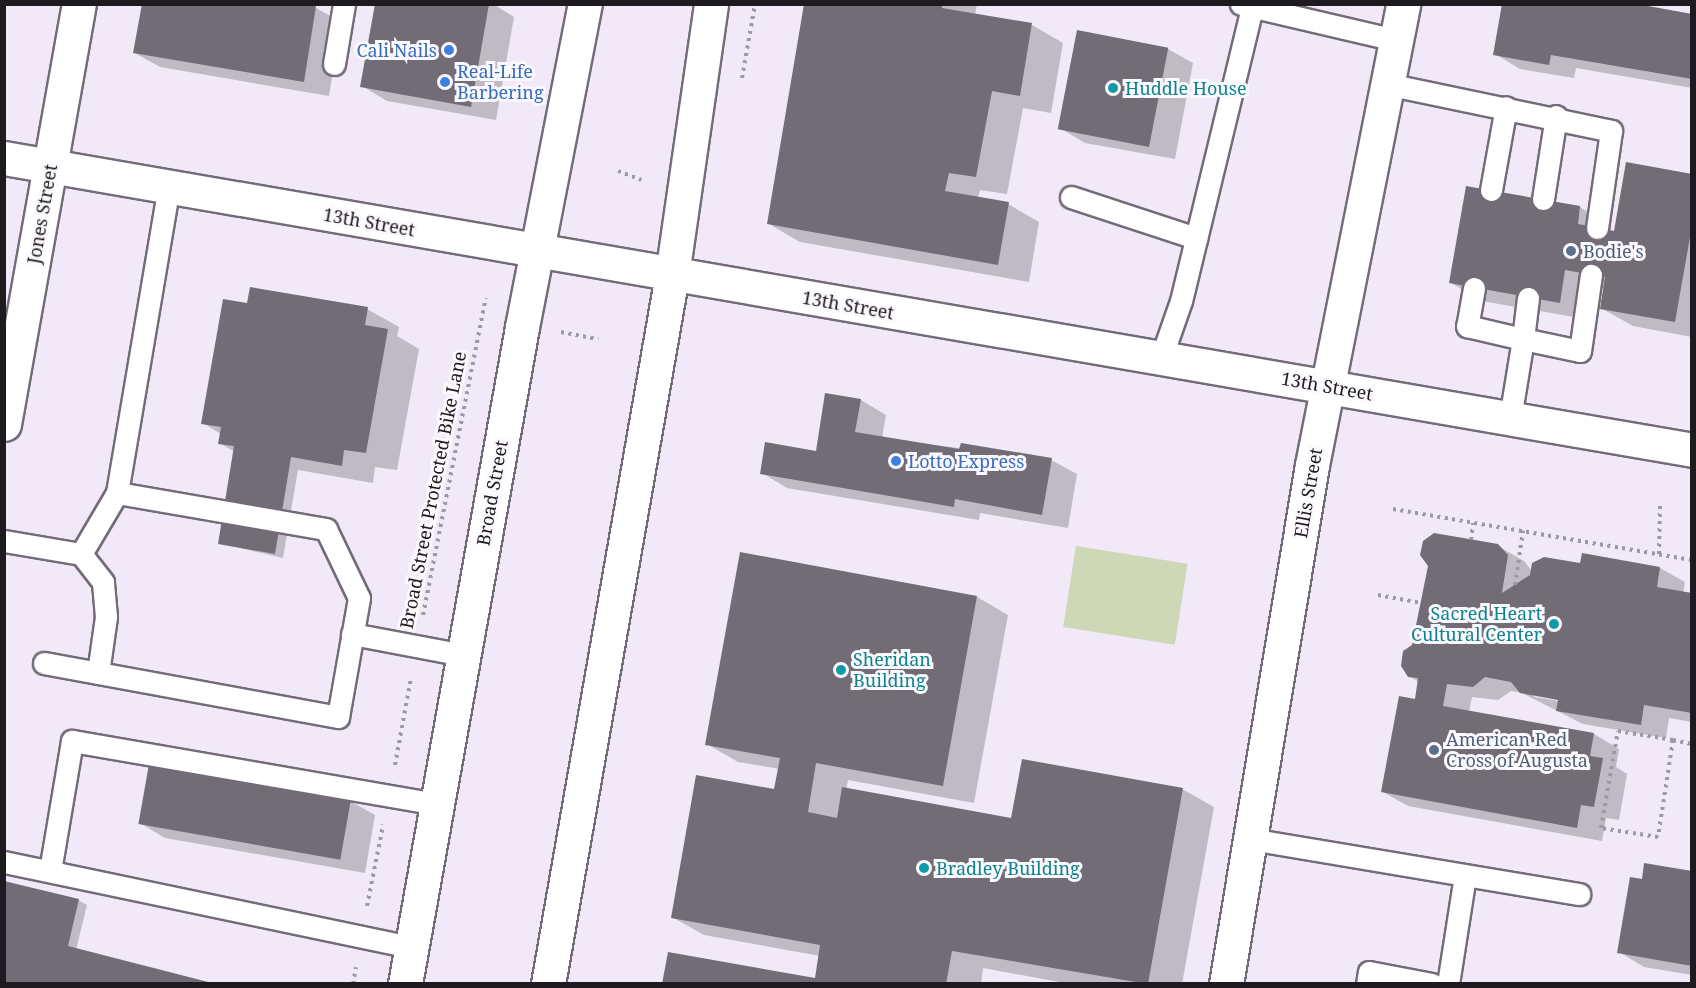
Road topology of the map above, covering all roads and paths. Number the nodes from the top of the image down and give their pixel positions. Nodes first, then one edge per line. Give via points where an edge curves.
1 (79, 4) edge
2 (344, 4) edge
3 (585, 4) edge
4 (711, 4) edge
5 (1403, 4) edge
6 (1247, 6) edge
7 (1396, 40) junction
8 (334, 64) dead end
9 (1387, 84) junction
10 (1506, 107) junction
11 (1556, 116) junction
12 (4, 158) edge
13 (50, 166) junction
14 (618, 171) dead end
15 (641, 180) dead end
16 (169, 187) junction
17 (1491, 190) dead end
18 (1071, 196) dead end
19 (1542, 199) dead end
20 (1597, 228) dead end
21 (1196, 238) junction
22 (502, 245) junction
23 (536, 251) junction
24 (672, 275) junction
25 (1591, 275) dead end
26 (1474, 288) dead end
27 (1528, 298) dead end
28 (554, 331) dead end
29 (598, 339) dead end
30 (1523, 339) junction
31 (1161, 358) junction
32 (1327, 386) junction
33 (1510, 418) junction
34 (4, 424) edge
35 (1692, 450) edge
36 (117, 493) junction
37 (1660, 506) dead end
38 (1393, 509) dead end
39 (1473, 523) junction
40 (1523, 531) junction
41 (1471, 540) dead end
42 (4, 541) edge
43 (81, 554) junction
44 (1659, 554) junction
45 (1692, 560) edge
46 (1515, 585) dead end
47 (1378, 596) dead end
48 (1421, 603) dead end
49 (352, 634) junction
50 (417, 646) junction
51 (463, 655) junction
52 (44, 663) dead end
53 (98, 673) junction
54 (1673, 740) junction
55 (1692, 744) edge
56 (389, 796) junction
57 (437, 804) junction
58 (1250, 838) junction
59 (4, 862) edge
60 (50, 871) junction
61 (1465, 874) junction
62 (1579, 894) dead end
63 (361, 936) junction
64 (412, 947) junction
65 (353, 984) edge
66 (405, 984) edge
67 (548, 984) edge
68 (1226, 984) edge
69 (1367, 984) edge
70 (1432, 984) edge
71 (1448, 984) edge

1 - 13 main road, Jones Street
2 - 8 lane
3 - 23 main road, Broad Street
4 - 24 main road
5 - 7 main road, Ellis Street
6 - 7 lane
6 - 21 lane
7 - 9 main road, Ellis Street
9 - 10 lane
9 - 32 main road, Ellis Street
10 - 11 lane
10 - 17 lane
11 - 19 lane
11 - 20 lane via 1611,131
12 - 13 main road, 13th Street
13 - 16 main road, 13th Street
13 - 34 main road, Jones Street
14 - 15 path
16 - 22 main road, 13th Street
16 - 36 lane
18 - 21 lane
21 - 31 lane via 1181,301
22 - 23 main road, 13th Street
22 - 50 path, Broad Street Protected Bike Lane via 479,322
23 - 24 main road, 13th Street
23 - 51 main road, Broad Street
24 - 31 main road, 13th Street
24 - 67 main road
25 - 30 lane via 1580,351
26 - 30 lane via 1467,326
27 - 30 lane
28 - 29 path
30 - 33 lane
31 - 32 main road, 13th Street
32 - 33 main road, 13th Street
32 - 58 main road, Ellis Street
33 - 35 main road, 13th Street
36 - 43 lane
36 - 49 lane via 326,529 359,598
37 - 44 path
38 - 39 path
39 - 40 path
39 - 41 path
40 - 44 path
40 - 46 path
42 - 43 lane
43 - 53 lane via 103,582 106,617
44 - 45 path
47 - 48 path
49 - 50 lane
49 - 53 lane via 338,717
50 - 51 lane
50 - 56 path, Broad Street Protected Bike Lane
51 - 57 main road, Broad Street
52 - 53 lane
54 - 54 path via 1658,837 1601,828 1618,731
54 - 55 path
56 - 57 lane
56 - 60 lane via 72,741
56 - 63 path, Broad Street Protected Bike Lane
57 - 64 main road, Broad Street
58 - 61 lane
58 - 68 main road, Ellis Street
59 - 60 lane
60 - 63 lane
61 - 62 lane
61 - 71 lane
63 - 64 lane
63 - 65 path, Broad Street Protected Bike Lane
64 - 66 main road, Broad Street
69 - 70 lane via 1369,972

